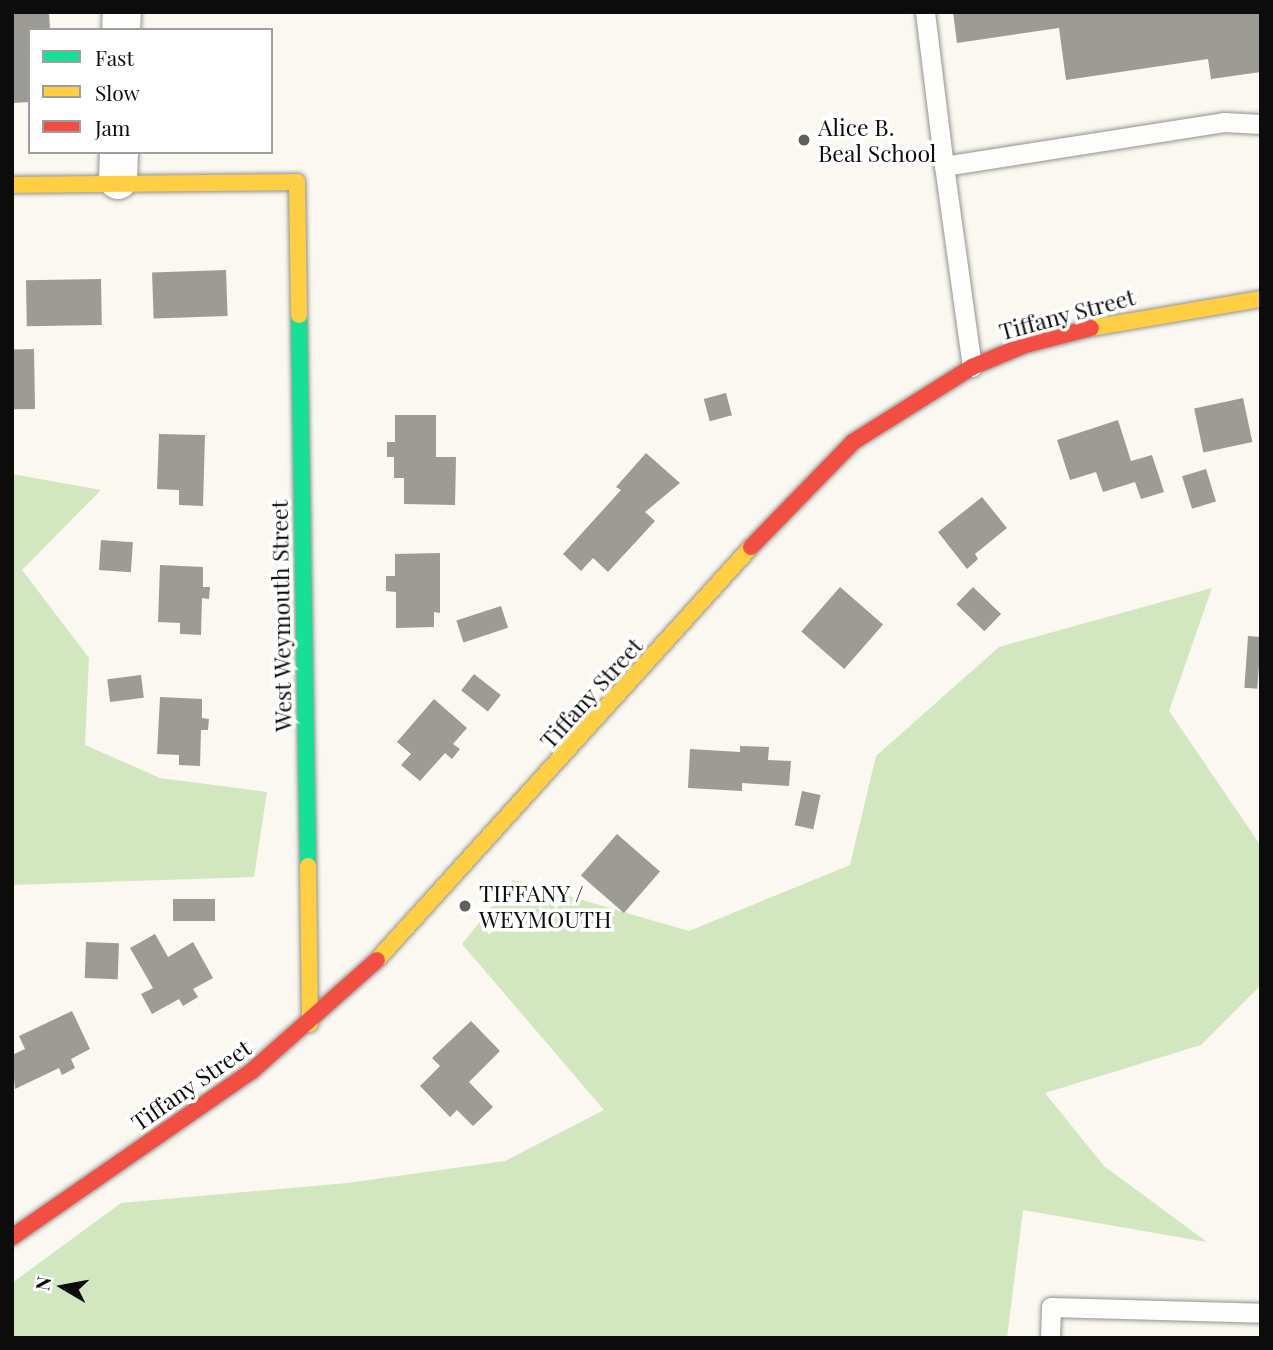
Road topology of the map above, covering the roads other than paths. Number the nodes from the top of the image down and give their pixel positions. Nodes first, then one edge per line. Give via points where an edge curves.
1 (925, 12) edge
2 (1261, 124) edge
3 (118, 166) edge
4 (944, 166) junction
5 (12, 185) edge
6 (1261, 299) edge
7 (972, 368) junction
8 (310, 1024) junction
9 (12, 1237) edge
10 (1261, 1313) edge
11 (1050, 1338) edge

1 - 4 lane
2 - 4 lane via 1224,122
3 - 5 main road
3 - 8 main road, West Weymouth Street via 298,182
4 - 7 lane
6 - 7 main road, Tiffany Street via 1084,328 1025,345
7 - 8 main road, Tiffany Street via 853,442 802,490 429,908
8 - 9 main road, Tiffany Street via 252,1071
10 - 11 lane via 1051,1307

